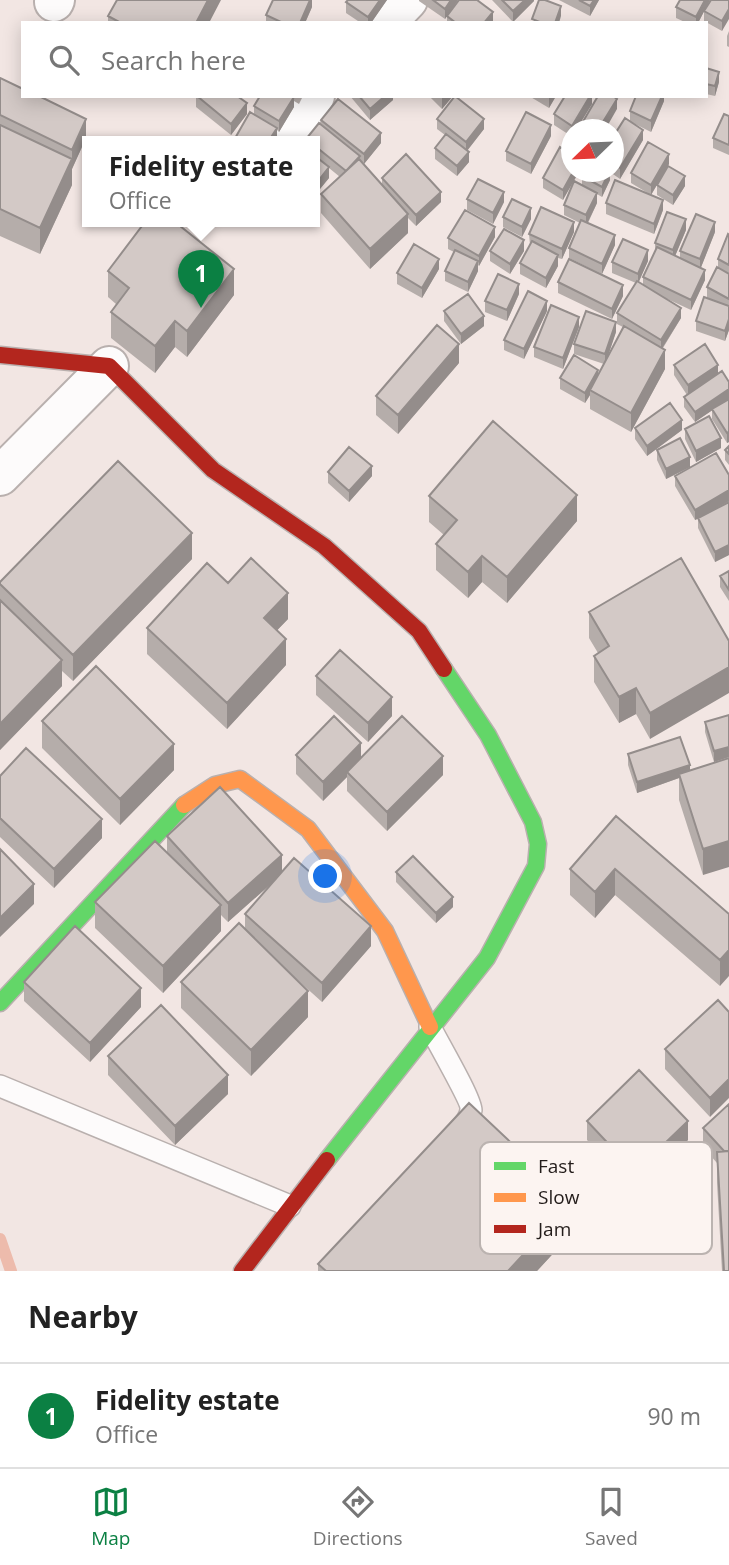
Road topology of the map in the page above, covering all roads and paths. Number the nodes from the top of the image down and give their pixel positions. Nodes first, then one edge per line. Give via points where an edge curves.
1 (408, 0) edge
2 (388, 21) edge
3 (314, 98) edge
4 (287, 136) edge
5 (0, 355) edge
6 (109, 366) junction
7 (0, 476) edge
8 (0, 1003) edge
9 (430, 1027) junction
10 (0, 1086) edge
11 (442, 1147) edge
12 (290, 1206) junction
13 (242, 1271) edge

1 - 2 street
3 - 4 street
5 - 6 street
6 - 7 street
6 - 9 street via 213,470 324,546 419,631 488,735 533,822 536,866 511,916 487,958
8 - 9 street via 188,800 215,785 240,779 308,829 385,931
9 - 11 lane via 467,1093 471,1109 467,1122
9 - 12 street
10 - 12 lane
12 - 13 street

